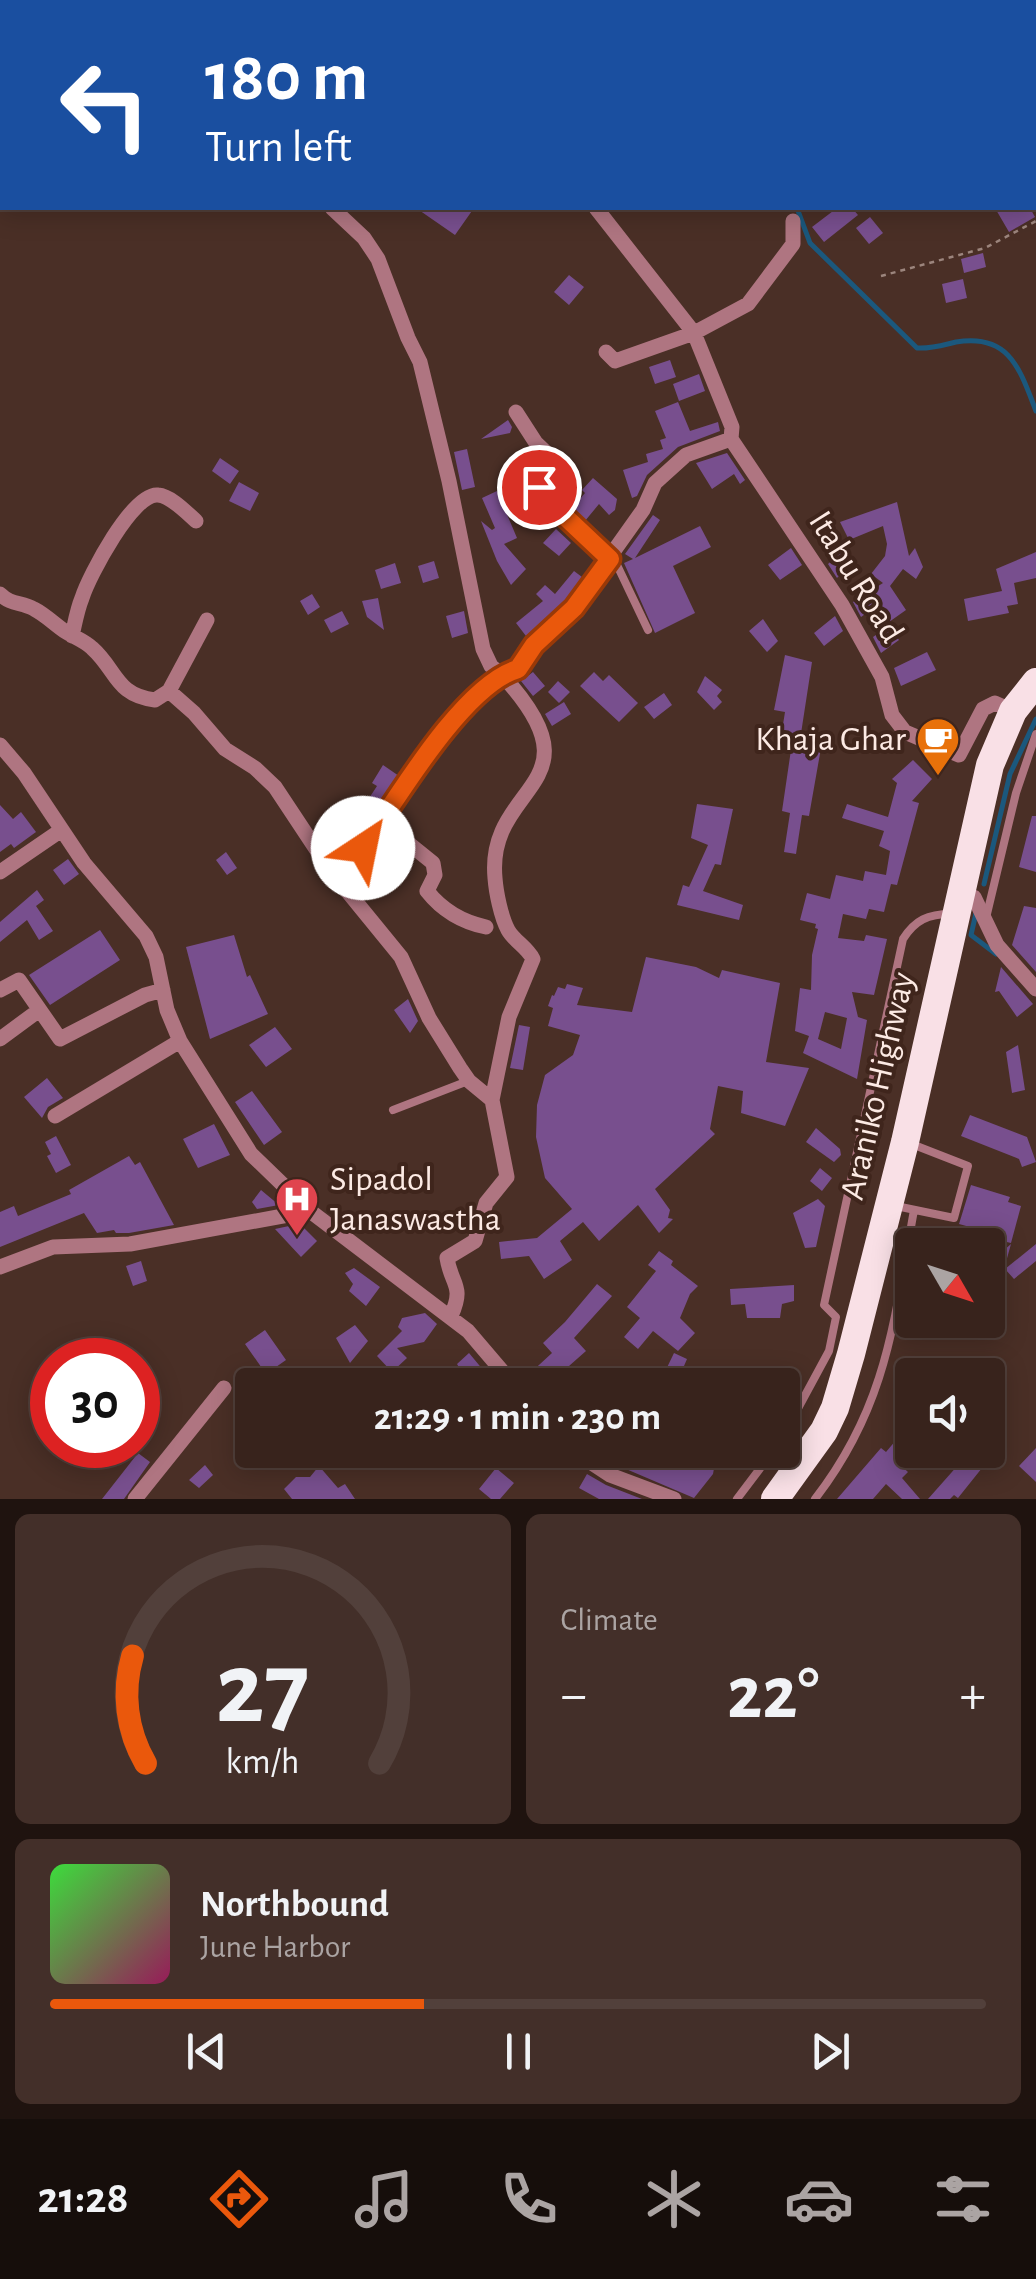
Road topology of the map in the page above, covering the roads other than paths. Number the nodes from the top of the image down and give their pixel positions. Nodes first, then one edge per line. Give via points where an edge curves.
1 (334, 210) edge
2 (598, 210) edge
3 (793, 221) dead end
4 (694, 334) junction
5 (606, 352) dead end
6 (516, 412) dead end
7 (732, 439) junction
8 (196, 520) dead end
9 (610, 559) junction
10 (0, 594) edge
11 (206, 620) dead end
12 (648, 630) dead end
13 (72, 636) junction
14 (501, 674) junction
15 (1036, 682) edge
16 (170, 691) junction
17 (1018, 711) junction
18 (1036, 734) edge
19 (0, 745) edge
20 (382, 822) junction
21 (60, 831) junction
22 (363, 848) dead end
23 (0, 872) edge
24 (957, 904) junction
25 (986, 921) junction
26 (486, 927) dead end
27 (0, 990) edge
28 (162, 990) junction
29 (1036, 990) edge
30 (38, 1011) junction
31 (0, 1038) edge
32 (180, 1041) junction
33 (469, 1080) junction
34 (492, 1100) junction
35 (392, 1110) dead end
36 (55, 1116) dead end
37 (905, 1142) junction
38 (902, 1207) junction
39 (310, 1211) junction
40 (0, 1268) edge
41 (451, 1316) junction
42 (500, 1368) edge
43 (224, 1388) dead end
44 (800, 1405) edge
45 (599, 1468) edge
46 (760, 1468) edge
47 (135, 1499) edge
48 (674, 1499) edge
49 (737, 1499) edge
50 (775, 1499) edge
51 (814, 1499) edge

1 - 14 street via 378,259 420,362 483,650
2 - 4 street
3 - 4 street via 794,244 748,304
4 - 5 street via 615,361
4 - 7 street
6 - 9 street via 536,443 560,455 542,472 539,487
7 - 9 street via 672,465
7 - 17 street, Itabu Road via 842,604 905,732 960,755 983,709 995,703
8 - 13 street via 162,496 144,498 90,579
9 - 12 lane
9 - 14 street via 518,669
10 - 13 street via 31,606
11 - 16 street
13 - 16 street via 92,647 115,680 140,698 155,700
14 - 20 street via 443,734
14 - 34 street via 523,697 546,746 544,764 497,846 494,878 508,930 533,959 509,1017
15 - 17 highway, Araniko Highway
16 - 33 street via 283,797 330,870 402,957 429,1018
17 - 24 highway, Araniko Highway via 990,765
18 - 25 lane
19 - 21 street
20 - 22 street
20 - 26 street via 433,863 430,897 456,917
21 - 23 street
21 - 28 street via 146,936
24 - 25 street via 974,897
24 - 37 highway, Araniko Highway
24 - 44 lane via 924,917 904,939 824,1305 836,1317 829,1351
25 - 29 street via 997,945
27 - 30 street via 19,980
28 - 30 street via 60,1040
28 - 32 street
30 - 31 street
32 - 36 street
32 - 39 street via 252,1154
33 - 34 street
33 - 35 lane
34 - 41 street via 506,1177 486,1204 475,1241 447,1258 460,1298
37 - 38 highway, Araniko Highway
37 - 38 lane via 968,1166 954,1218
38 - 50 highway, Araniko Highway via 835,1408
38 - 51 lane via 888,1355 877,1392
39 - 40 street via 130,1244 53,1247
39 - 41 street
41 - 42 street
43 - 47 street
45 - 48 street
46 - 49 lane

